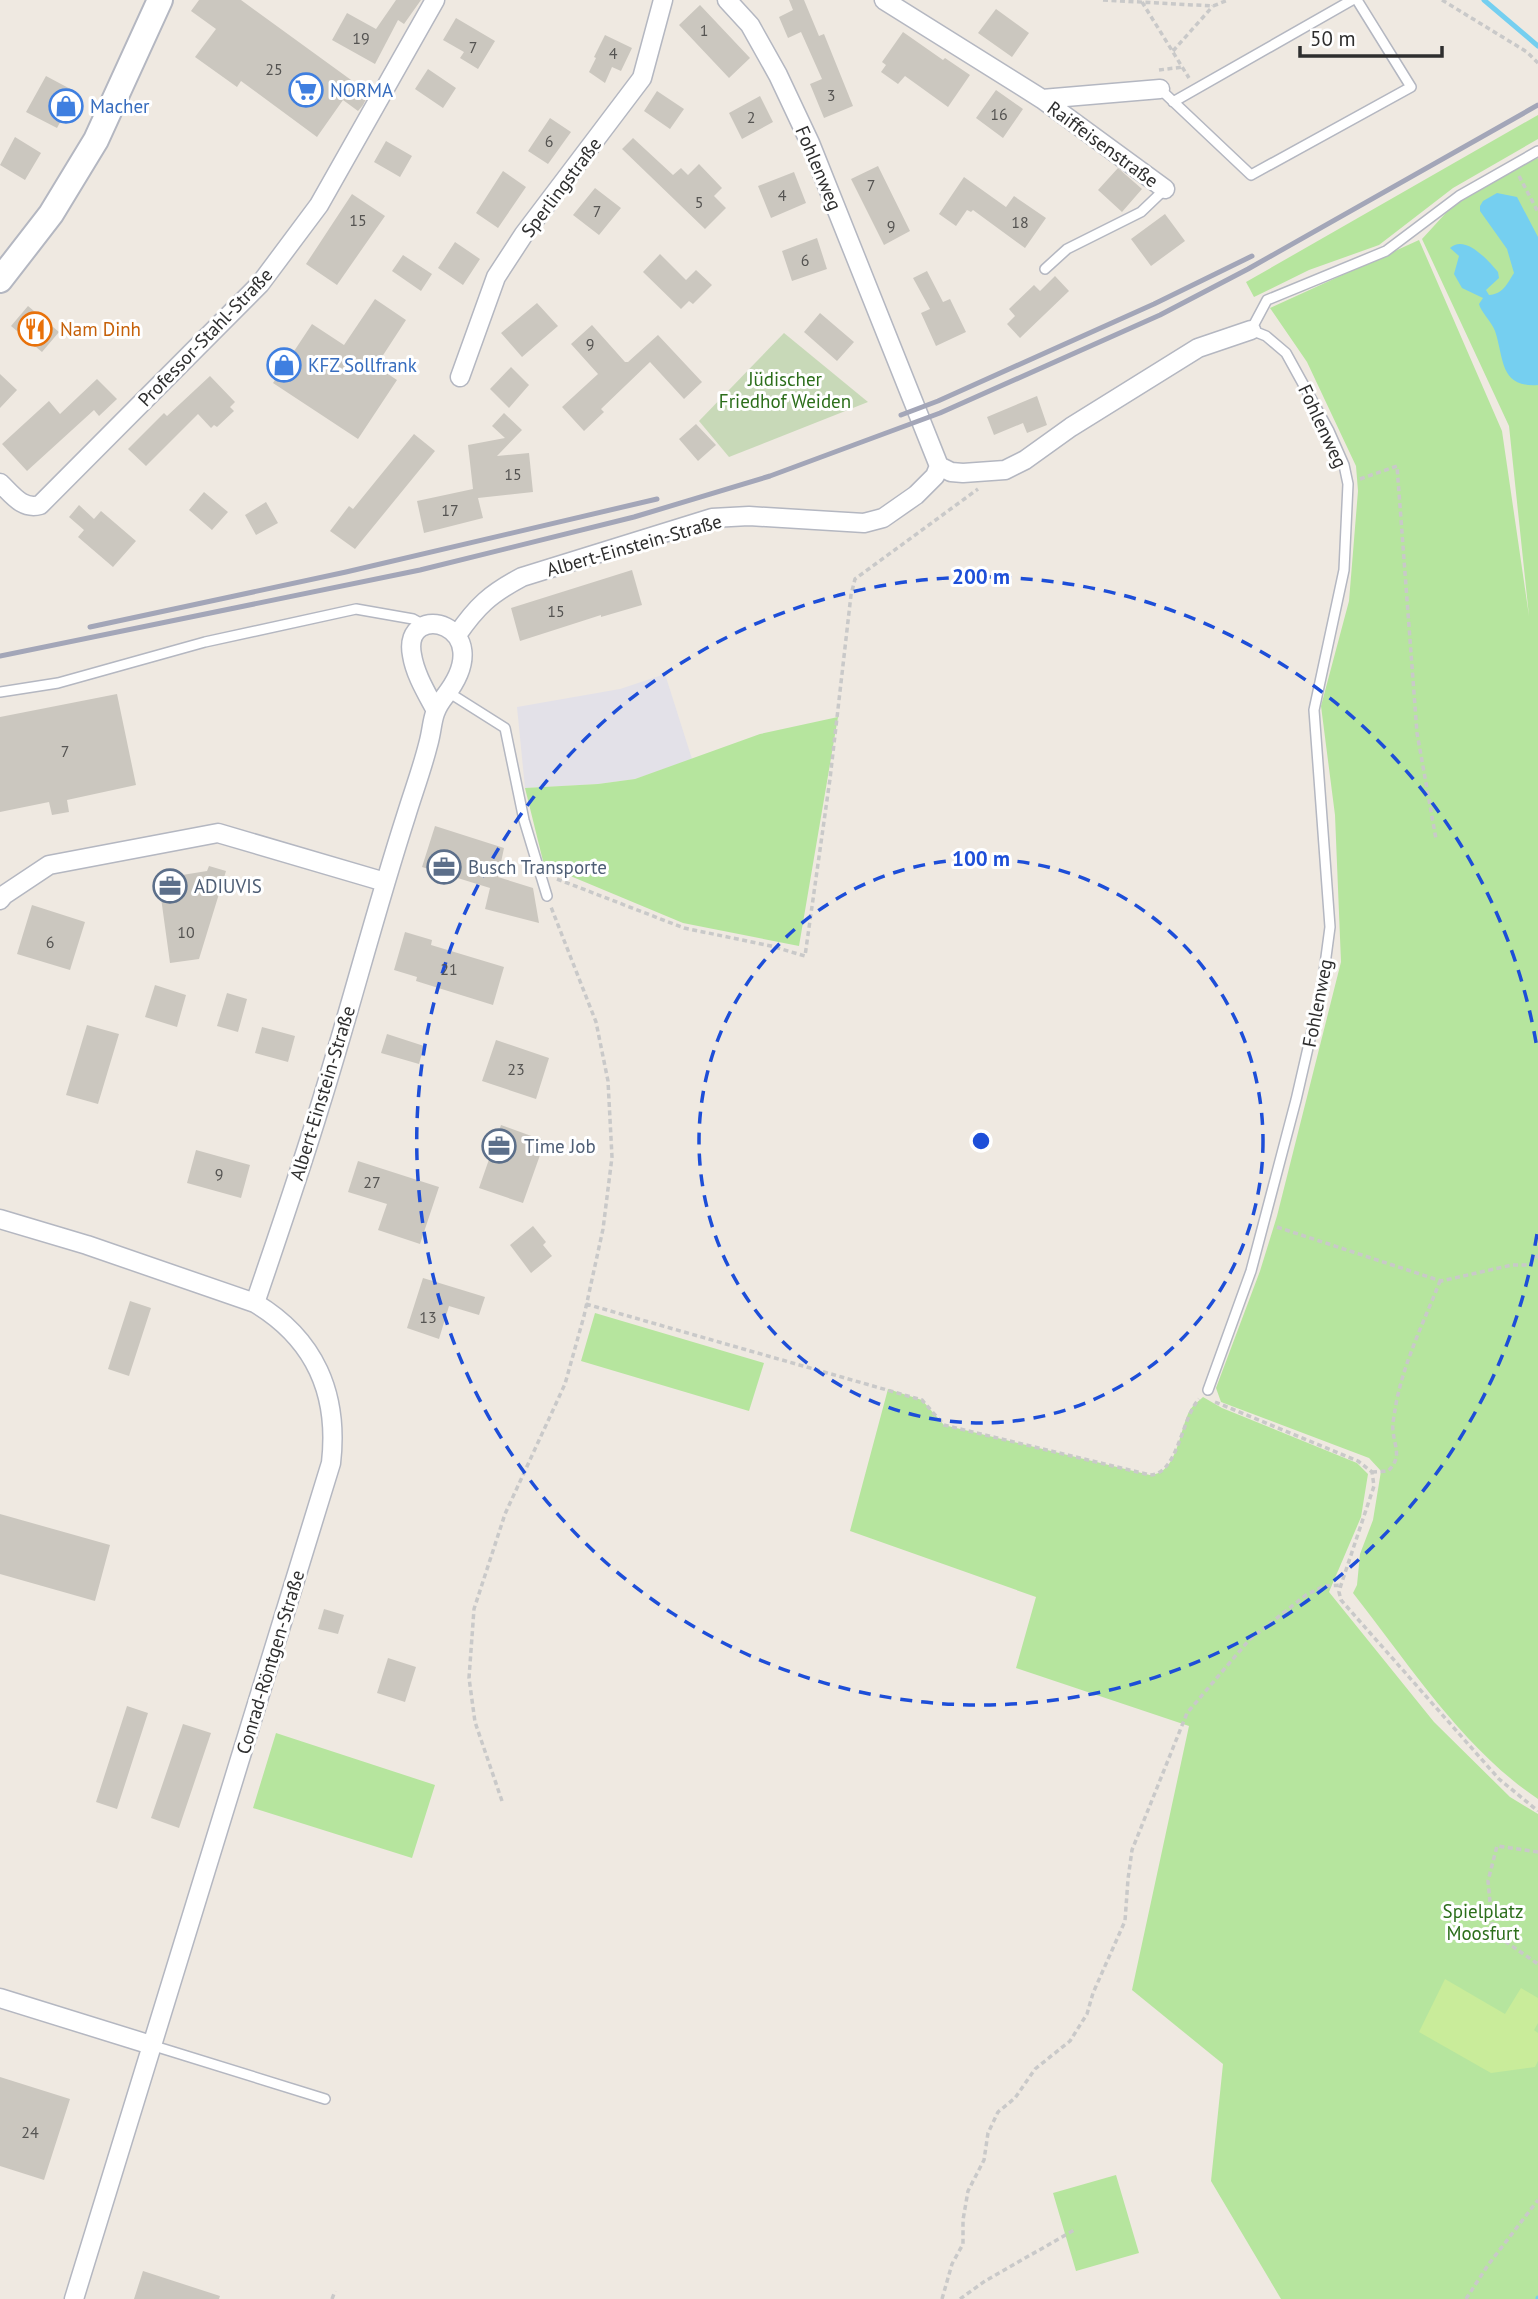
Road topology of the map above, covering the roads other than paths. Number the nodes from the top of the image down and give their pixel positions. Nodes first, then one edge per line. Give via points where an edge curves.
1 (160, 0) edge
2 (435, 0) edge
3 (663, 0) edge
4 (727, 0) edge
5 (884, 0) edge
6 (1355, 0) edge
7 (1160, 89) joint
8 (1042, 99) junction
9 (1174, 102) junction
10 (1538, 151) edge
11 (1165, 189) joint
12 (1045, 269) dead end
13 (0, 280) edge
14 (1251, 330) junction
15 (460, 377) dead end
16 (939, 466) junction
17 (0, 483) edge
18 (425, 625) junction
19 (457, 635) junction
20 (0, 692) edge
21 (448, 692) junction
22 (435, 709) junction
23 (385, 882) junction
24 (547, 897) road end
25 (0, 900) edge
26 (0, 1219) edge
27 (255, 1303) junction
28 (1208, 1390) road end
29 (0, 1998) edge
30 (150, 2045) junction
31 (325, 2099) dead end
32 (74, 2299) edge

1 - 13 main road via 96,140 51,214
2 - 17 street, Professor-Stahl-Straße via 319,205 260,284 40,505 23,505
3 - 15 street, Sperlingstraße via 642,78 496,277
4 - 16 street, Fohlenweg via 755,35 810,143
5 - 8 street, Raiffeisenstraße
6 - 9 lane
6 - 9 lane via 1411,87 1251,175
7 - 8 street, Raiffeisenstraße
7 - 9 lane
8 - 11 street, Raiffeisenstraße
10 - 14 lane via 1459,196 1386,251 1267,300
11 - 12 lane via 1141,212 1068,249
14 - 16 street via 1198,348 1005,470 963,473
14 - 28 lane, Fohlenweg via 1266,336 1286,354 1329,431 1348,484 1344,570 1314,710 1330,927 1322,986 1265,1224
16 - 19 street, Albert-Einstein-Straße via 916,495 883,518 864,523 712,518 522,577 473,611
18 - 19 street via 444,625
18 - 20 lane via 356,610 205,642 58,683
18 - 22 street via 412,640 411,650
19 - 21 street, Albert-Einstein-Straße via 463,656
21 - 22 street, Albert-Einstein-Straße
21 - 24 lane via 505,728 524,820
22 - 23 street, Albert-Einstein-Straße via 429,744
23 - 25 street via 218,832 49,865
23 - 27 street, Albert-Einstein-Straße via 320,1107
26 - 27 street, Conrad-Röntgen-Straße
27 - 30 street, Conrad-Röntgen-Straße via 290,1330 317,1367 332,1411 331,1463
29 - 30 street
30 - 31 lane
30 - 32 street, Conrad-Röntgen-Straße

